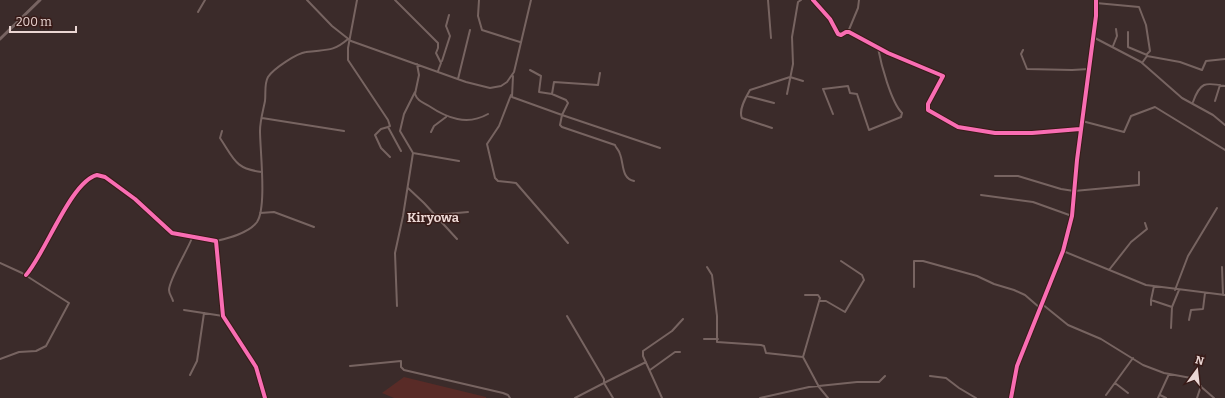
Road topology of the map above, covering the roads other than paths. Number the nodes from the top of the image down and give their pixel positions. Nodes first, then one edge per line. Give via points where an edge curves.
1 (40, 0) edge
2 (206, 0) edge
3 (306, 0) edge
4 (357, 0) edge
5 (396, 0) edge
6 (479, 0) edge
7 (531, 0) edge
8 (768, 0) edge
9 (801, 0) edge
10 (812, 0) edge
11 (859, 0) edge
12 (1096, 1) edge
13 (198, 12) dead end
14 (450, 15) dead end
15 (1116, 29) dead end
16 (470, 30) dead end
17 (848, 32) junction
18 (1128, 32) dead end
19 (1093, 37) junction
20 (771, 38) dead end
21 (0, 40) edge
22 (349, 40) junction
23 (520, 42) junction
24 (1113, 46) junction
25 (878, 48) junction
26 (1023, 50) dead end
27 (1147, 55) junction
28 (1225, 59) edge
29 (1142, 62) junction
30 (441, 63) junction
31 (417, 64) junction
32 (1089, 69) junction
33 (530, 70) dead end
34 (438, 71) junction
35 (600, 73) dead end
36 (513, 74) junction
37 (790, 77) junction
38 (458, 79) junction
39 (804, 81) dead end
40 (1220, 85) junction
41 (1225, 86) edge
42 (415, 92) junction
43 (552, 94) junction
44 (787, 94) dead end
45 (511, 95) junction
46 (748, 96) junction
47 (1215, 101) dead end
48 (1193, 102) junction
49 (774, 103) dead end
50 (488, 114) dead end
51 (834, 114) dead end
52 (562, 115) junction
53 (446, 117) junction
54 (262, 118) junction
55 (1082, 121) junction
56 (1225, 125) edge
57 (388, 127) junction
58 (772, 128) dead end
59 (1080, 129) dead end
60 (222, 131) dead end
61 (344, 131) dead end
62 (431, 132) dead end
63 (660, 148) dead end
64 (1225, 150) edge
65 (401, 151) dead end
66 (413, 153) junction
67 (390, 157) dead end
68 (459, 161) dead end
69 (262, 172) junction
70 (1139, 172) dead end
71 (995, 176) dead end
72 (634, 181) dead end
73 (408, 188) junction
74 (1074, 191) junction
75 (981, 195) dead end
76 (1217, 208) dead end
77 (468, 212) dead end
78 (260, 213) junction
79 (435, 215) junction
80 (1072, 216) junction
81 (1145, 223) dead end
82 (314, 227) dead end
83 (192, 238) junction
84 (457, 239) dead end
85 (216, 241) junction
86 (568, 243) dead end
87 (1063, 251) junction
88 (841, 262) dead end
89 (0, 263) edge
90 (707, 267) dead end
91 (1222, 267) dead end
92 (1109, 270) junction
93 (26, 276) junction
94 (1154, 286) junction
95 (914, 287) dead end
96 (1175, 290) junction
97 (1179, 290) junction
98 (1205, 293) junction
99 (805, 295) dead end
100 (1224, 295) edge
101 (1151, 300) junction
102 (820, 301) junction
103 (173, 302) dead end
104 (1042, 304) junction
105 (1151, 305) dead end
106 (397, 306) dead end
107 (1172, 307) junction
108 (1040, 308) junction
109 (184, 310) dead end
110 (204, 313) junction
111 (223, 316) junction
112 (567, 316) dead end
113 (683, 319) dead end
114 (1189, 320) dead end
115 (1171, 328) dead end
116 (718, 338) junction
117 (704, 339) dead end
118 (680, 352) dead end
119 (803, 357) junction
120 (1133, 358) junction
121 (0, 359) edge
122 (646, 362) junction
123 (350, 366) dead end
124 (650, 370) junction
125 (1169, 374) junction
126 (190, 375) dead end
127 (886, 376) dead end
128 (930, 376) dead end
129 (604, 383) junction
130 (1116, 383) junction
131 (1201, 386) junction
132 (819, 387) junction
133 (1128, 393) dead end
134 (1106, 395) dead end
135 (1159, 397) edge
136 (1211, 397) edge
137 (265, 398) edge
138 (510, 398) edge
139 (575, 398) edge
140 (613, 398) edge
141 (662, 398) edge
142 (760, 398) edge
143 (828, 398) edge
144 (976, 398) edge
145 (1011, 398) edge
146 (1166, 398) edge
147 (1197, 398) edge
148 (1214, 398) edge

1 - 21 main road
2 - 13 street
3 - 22 street
4 - 22 street
5 - 30 street via 438,43 436,53
6 - 23 street via 478,16 482,30
7 - 23 street
8 - 20 street
9 - 37 street via 798,2 792,37 793,64
10 - 17 street via 830,19 838,34
11 - 17 street
12 - 19 street
12 - 27 street via 1139,7 1149,37 1150,52
14 - 30 street via 446,26 450,36
15 - 24 street via 1117,36
16 - 38 street
17 - 25 street
18 - 27 street via 1128,47
19 - 24 street
19 - 32 street
22 - 31 street
22 - 54 street via 336,48 300,54 275,70 267,81
22 - 57 street via 347,56 350,66 388,120
23 - 36 street
24 - 29 street
25 - 51 street via 881,64 894,100 902,113 901,117 869,130 856,94 850,92 848,86 823,89
25 - 59 street via 943,76 928,104 928,110 958,127 1013,134
26 - 32 street via 1021,54 1026,69
27 - 28 street via 1202,70 1206,61
27 - 29 street
29 - 48 street via 1182,98
30 - 34 street
31 - 34 street
31 - 42 street via 419,75
32 - 55 street
33 - 43 street via 541,76 539,92
34 - 38 street
35 - 43 street via 598,85 554,82
36 - 38 street via 507,82 497,88 481,87
36 - 45 street
37 - 39 street
37 - 44 street
37 - 46 street via 754,87
40 - 41 street
40 - 47 street
40 - 48 street via 1203,85 1197,90
42 - 53 street via 419,101
42 - 66 street via 404,114 400,130
43 - 52 street via 567,101
45 - 52 street
45 - 86 street via 499,126 487,142 495,179 516,183
46 - 49 street
46 - 58 street via 741,112 742,118
48 - 56 street
50 - 53 street via 473,119
52 - 63 street
52 - 72 street via 562,127 615,145 620,153 624,173 629,180
53 - 62 street via 434,126
54 - 61 street
54 - 69 street
55 - 64 street via 1124,132 1131,116 1155,107
55 - 74 street
57 - 65 street
57 - 67 street via 375,135 381,148
60 - 69 street via 220,138 235,161 245,169
66 - 68 street
66 - 73 street
69 - 78 street
70 - 74 street via 1139,185
71 - 74 street via 1028,178
73 - 79 street
73 - 106 street via 395,253
74 - 80 street
75 - 80 street via 1033,202
76 - 96 street via 1188,256
77 - 79 street
78 - 82 street via 278,213
78 - 85 street via 257,222 241,233
79 - 84 street
80 - 87 street
81 - 92 street via 1147,229 1131,242
83 - 85 street
83 - 93 street via 172,233 135,199 106,177 96,175 86,180 72,199
83 - 103 street via 169,287
85 - 111 street
87 - 92 street
87 - 104 street
88 - 102 street via 862,275 864,280 845,312
89 - 93 street
90 - 116 street via 712,275
91 - 100 street
92 - 94 street via 1135,282
93 - 121 street via 69,302 69,305 46,346 36,351 19,352
94 - 96 street
94 - 101 street
95 - 108 street via 914,261 923,261 977,276 1014,290 1025,295
96 - 97 street
97 - 98 street
97 - 107 street
98 - 100 street
98 - 114 street via 1203,309 1191,310
99 - 102 street via 819,296
101 - 105 street
101 - 107 street
102 - 119 street
104 - 108 street
104 - 120 street via 1068,325 1101,339
107 - 115 street
108 - 145 street via 1017,366
109 - 110 street
110 - 111 street
110 - 126 street via 197,361
111 - 137 street via 256,367
112 - 129 street
113 - 122 street via 672,331 644,349 643,356
116 - 117 street
116 - 119 street via 716,342 761,345 764,346 766,353
118 - 124 street via 675,352
119 - 132 street
120 - 125 street via 1151,369
120 - 130 street
122 - 124 street
122 - 129 street
123 - 138 street via 401,361 404,370 503,393
124 - 141 street
125 - 131 street via 1191,378
125 - 135 street
127 - 132 street via 879,382
128 - 144 street via 946,378
129 - 139 street
129 - 140 street
130 - 133 street
130 - 134 street
131 - 136 street
131 - 147 street
132 - 142 street
132 - 143 street
135 - 146 street
136 - 148 street

